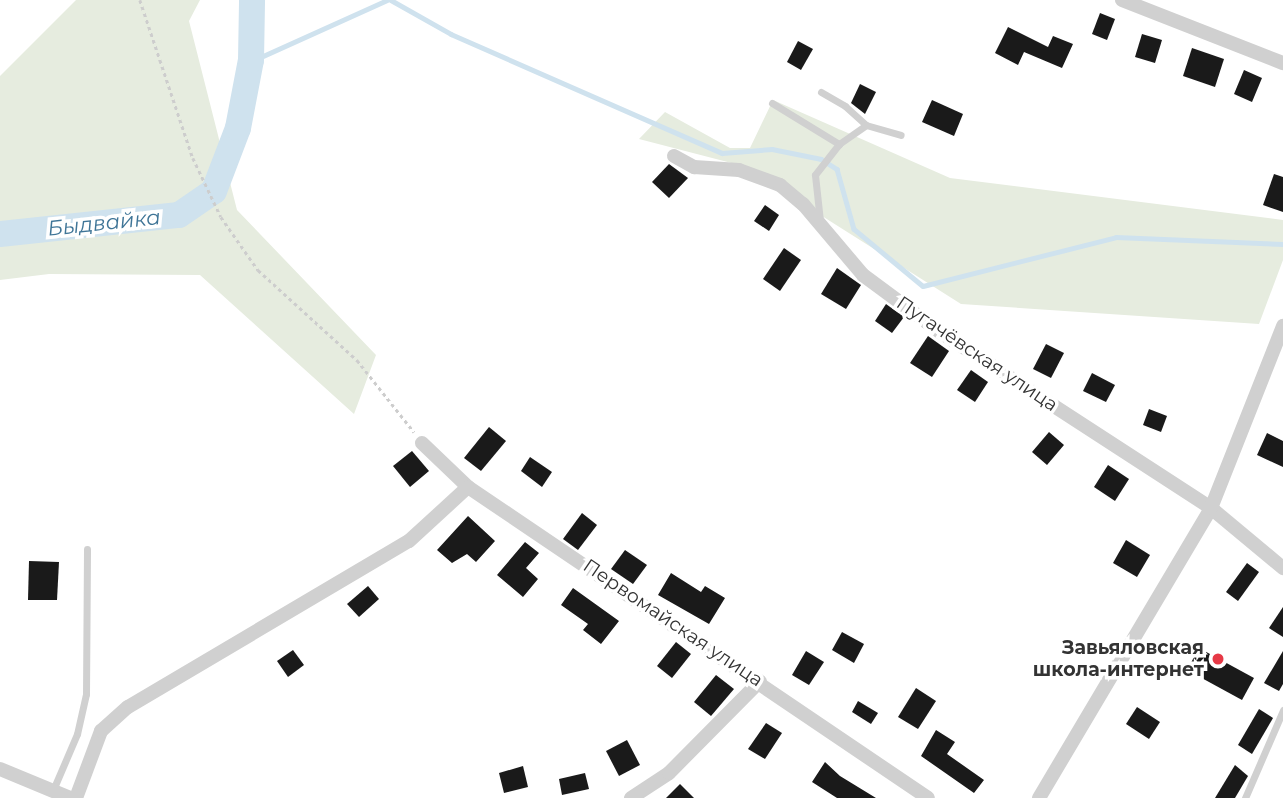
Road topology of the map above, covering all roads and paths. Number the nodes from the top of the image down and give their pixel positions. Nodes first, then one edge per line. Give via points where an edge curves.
1 (140, 0) edge
2 (1122, 0) edge
3 (1283, 63) edge
4 (821, 92) dead end
5 (772, 103) dead end
6 (866, 125) junction
7 (901, 135) dead end
8 (839, 144) junction
9 (674, 156) dead end
10 (820, 225) junction
11 (1283, 326) edge
12 (422, 443) joint
13 (468, 487) junction
14 (1211, 509) junction
15 (87, 549) dead end
16 (1283, 568) edge
17 (760, 681) junction
18 (1283, 710) edge
19 (0, 769) edge
20 (53, 790) junction
21 (69, 798) edge
22 (76, 798) edge
23 (631, 798) edge
24 (928, 798) edge
25 (1039, 798) edge
26 (1245, 798) edge

1 - 12 path via 193,159 220,217 258,270 357,360
2 - 3 street
4 - 6 lane
5 - 8 lane
6 - 7 lane
6 - 8 lane
8 - 10 lane via 815,175
9 - 10 street, Пугачёвская улица via 694,167 739,170 780,185
10 - 14 street, Пугачёвская улица via 863,275 940,332
11 - 14 street
12 - 13 street, Первомайская улица
13 - 17 street, Первомайская улица
13 - 22 street via 409,541 128,707 100,731
14 - 16 street, Пугачёвская улица
14 - 25 street
15 - 20 lane via 86,694 77,734
17 - 23 street via 669,773
17 - 24 street, Первомайская улица
18 - 26 lane
19 - 20 street
20 - 21 street

